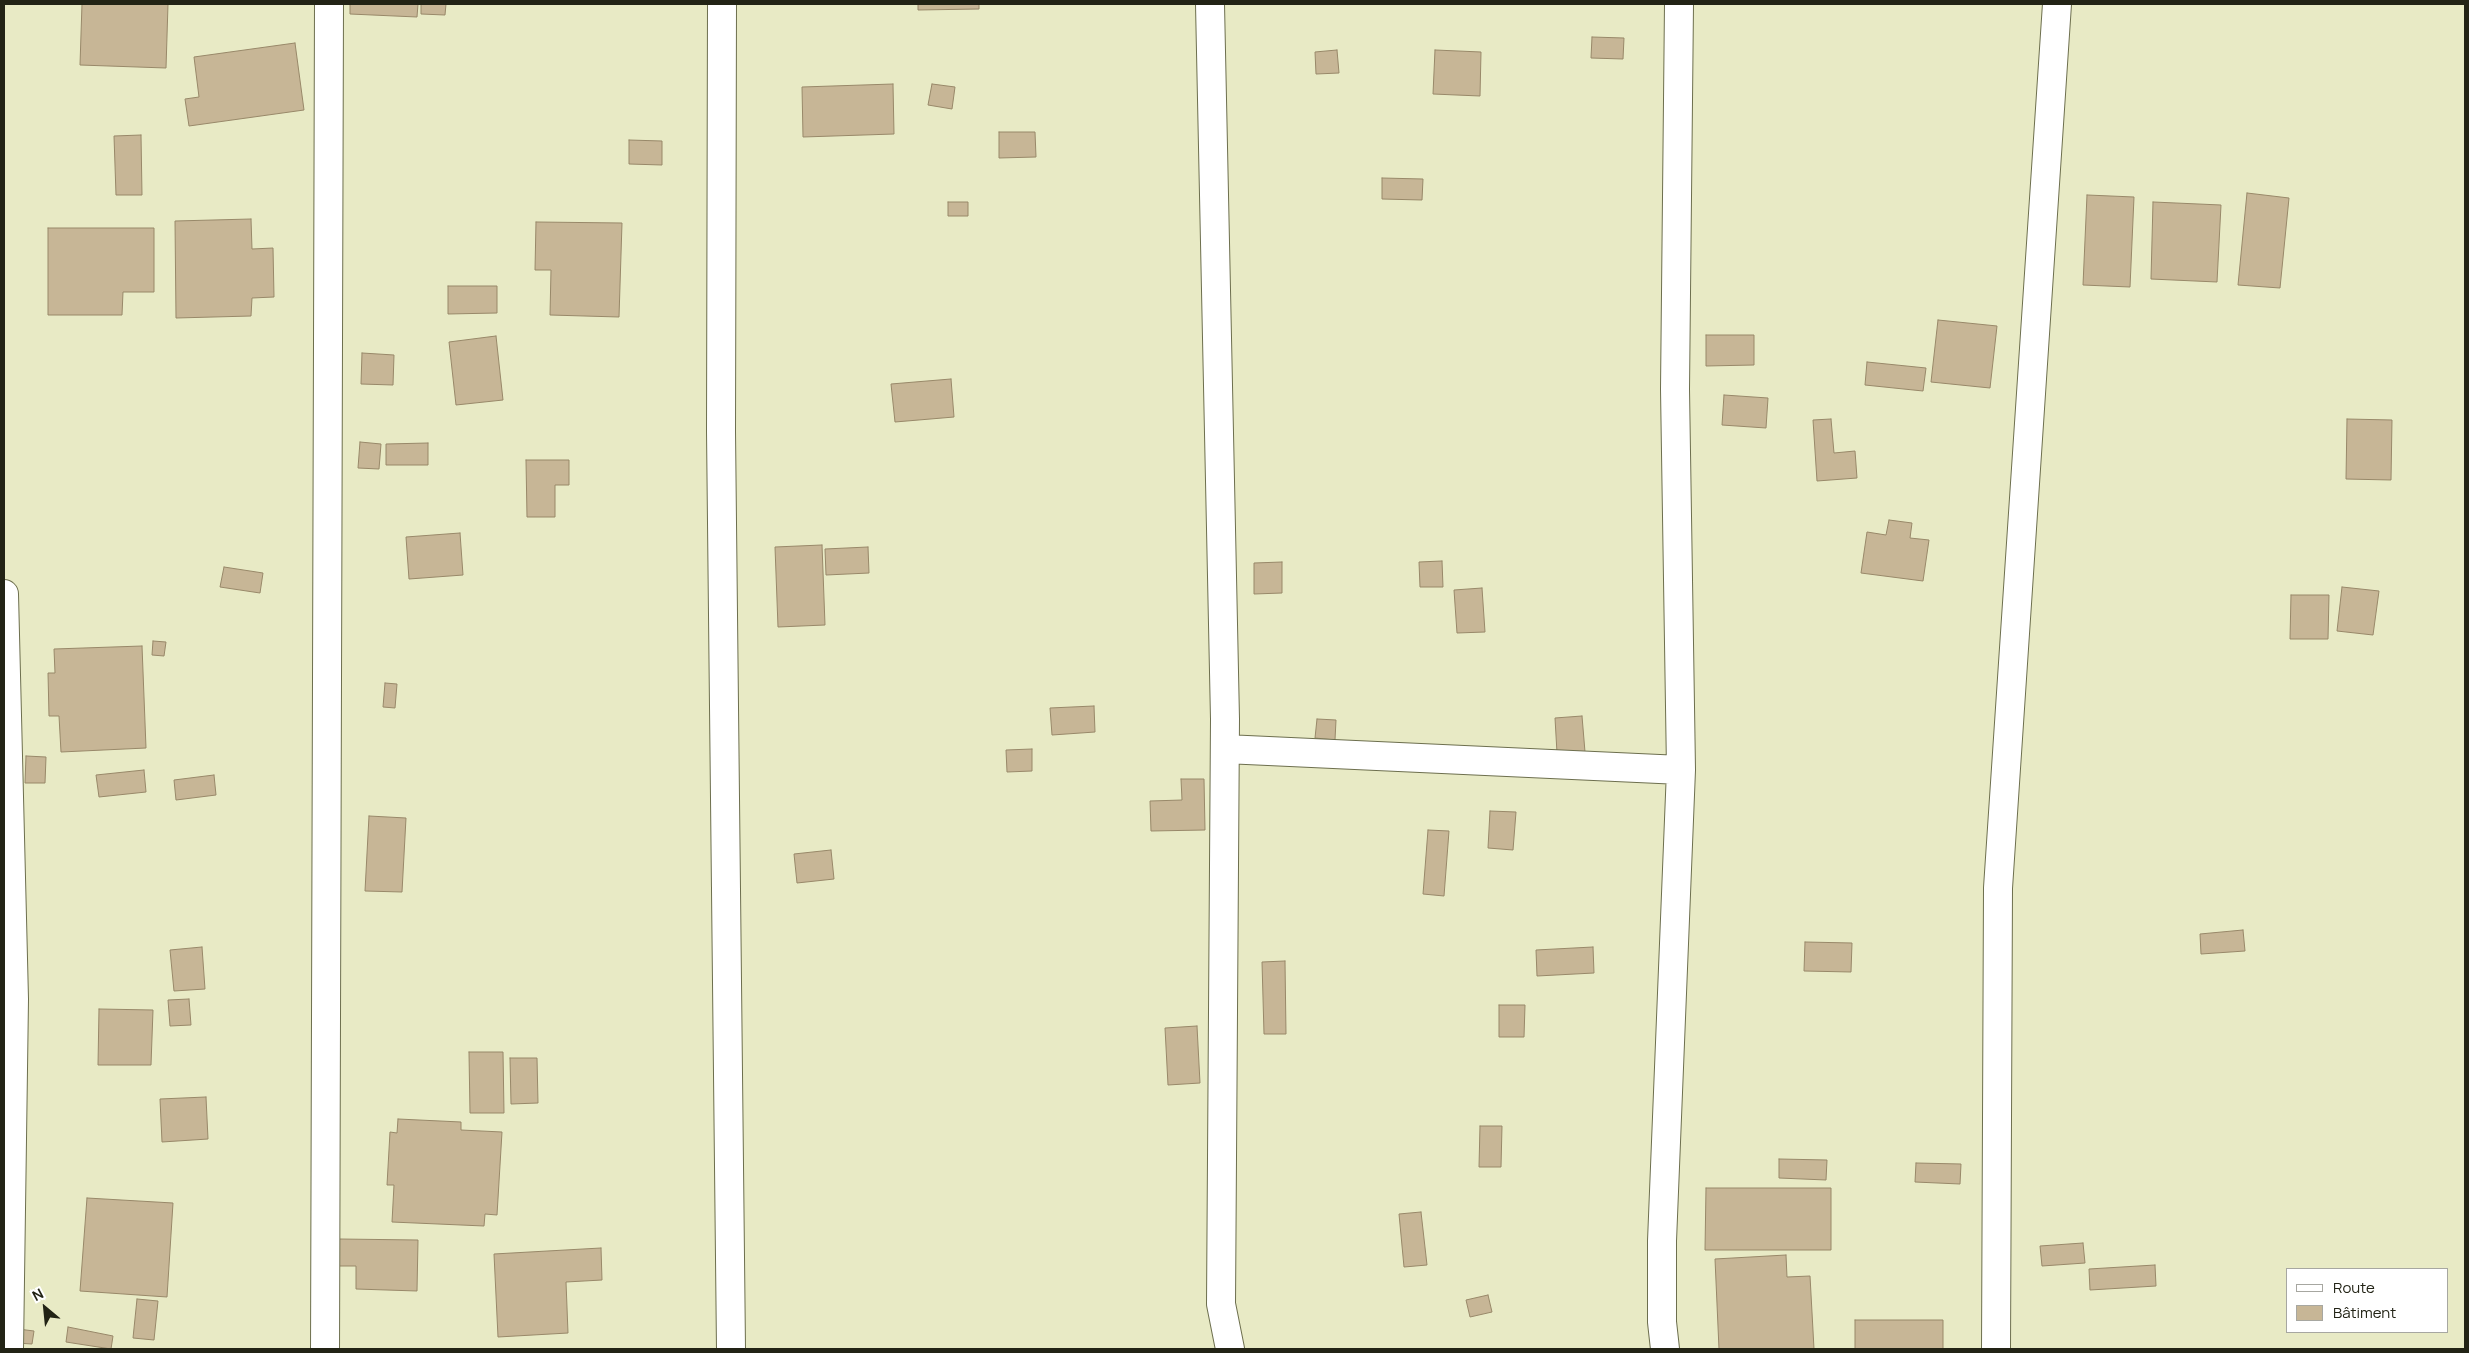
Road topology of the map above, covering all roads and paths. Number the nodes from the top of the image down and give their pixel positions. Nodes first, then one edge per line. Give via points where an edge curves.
1 (329, 4) edge
2 (722, 4) edge
3 (1210, 4) edge
4 (1679, 4) edge
5 (2057, 4) edge
6 (4, 594) edge
7 (1225, 749) junction
8 (1681, 770) junction
9 (9, 999) edge
10 (9, 1349) edge
11 (325, 1349) edge
12 (731, 1349) edge
13 (1230, 1349) edge
14 (1665, 1349) edge
15 (1996, 1349) edge

1 - 11 street
2 - 12 street via 720,431
3 - 7 street
4 - 8 street via 1675,389
5 - 15 street via 1998,888
6 - 9 street
7 - 8 street
7 - 13 street via 1221,1304
8 - 14 street via 1662,1241
9 - 10 street

